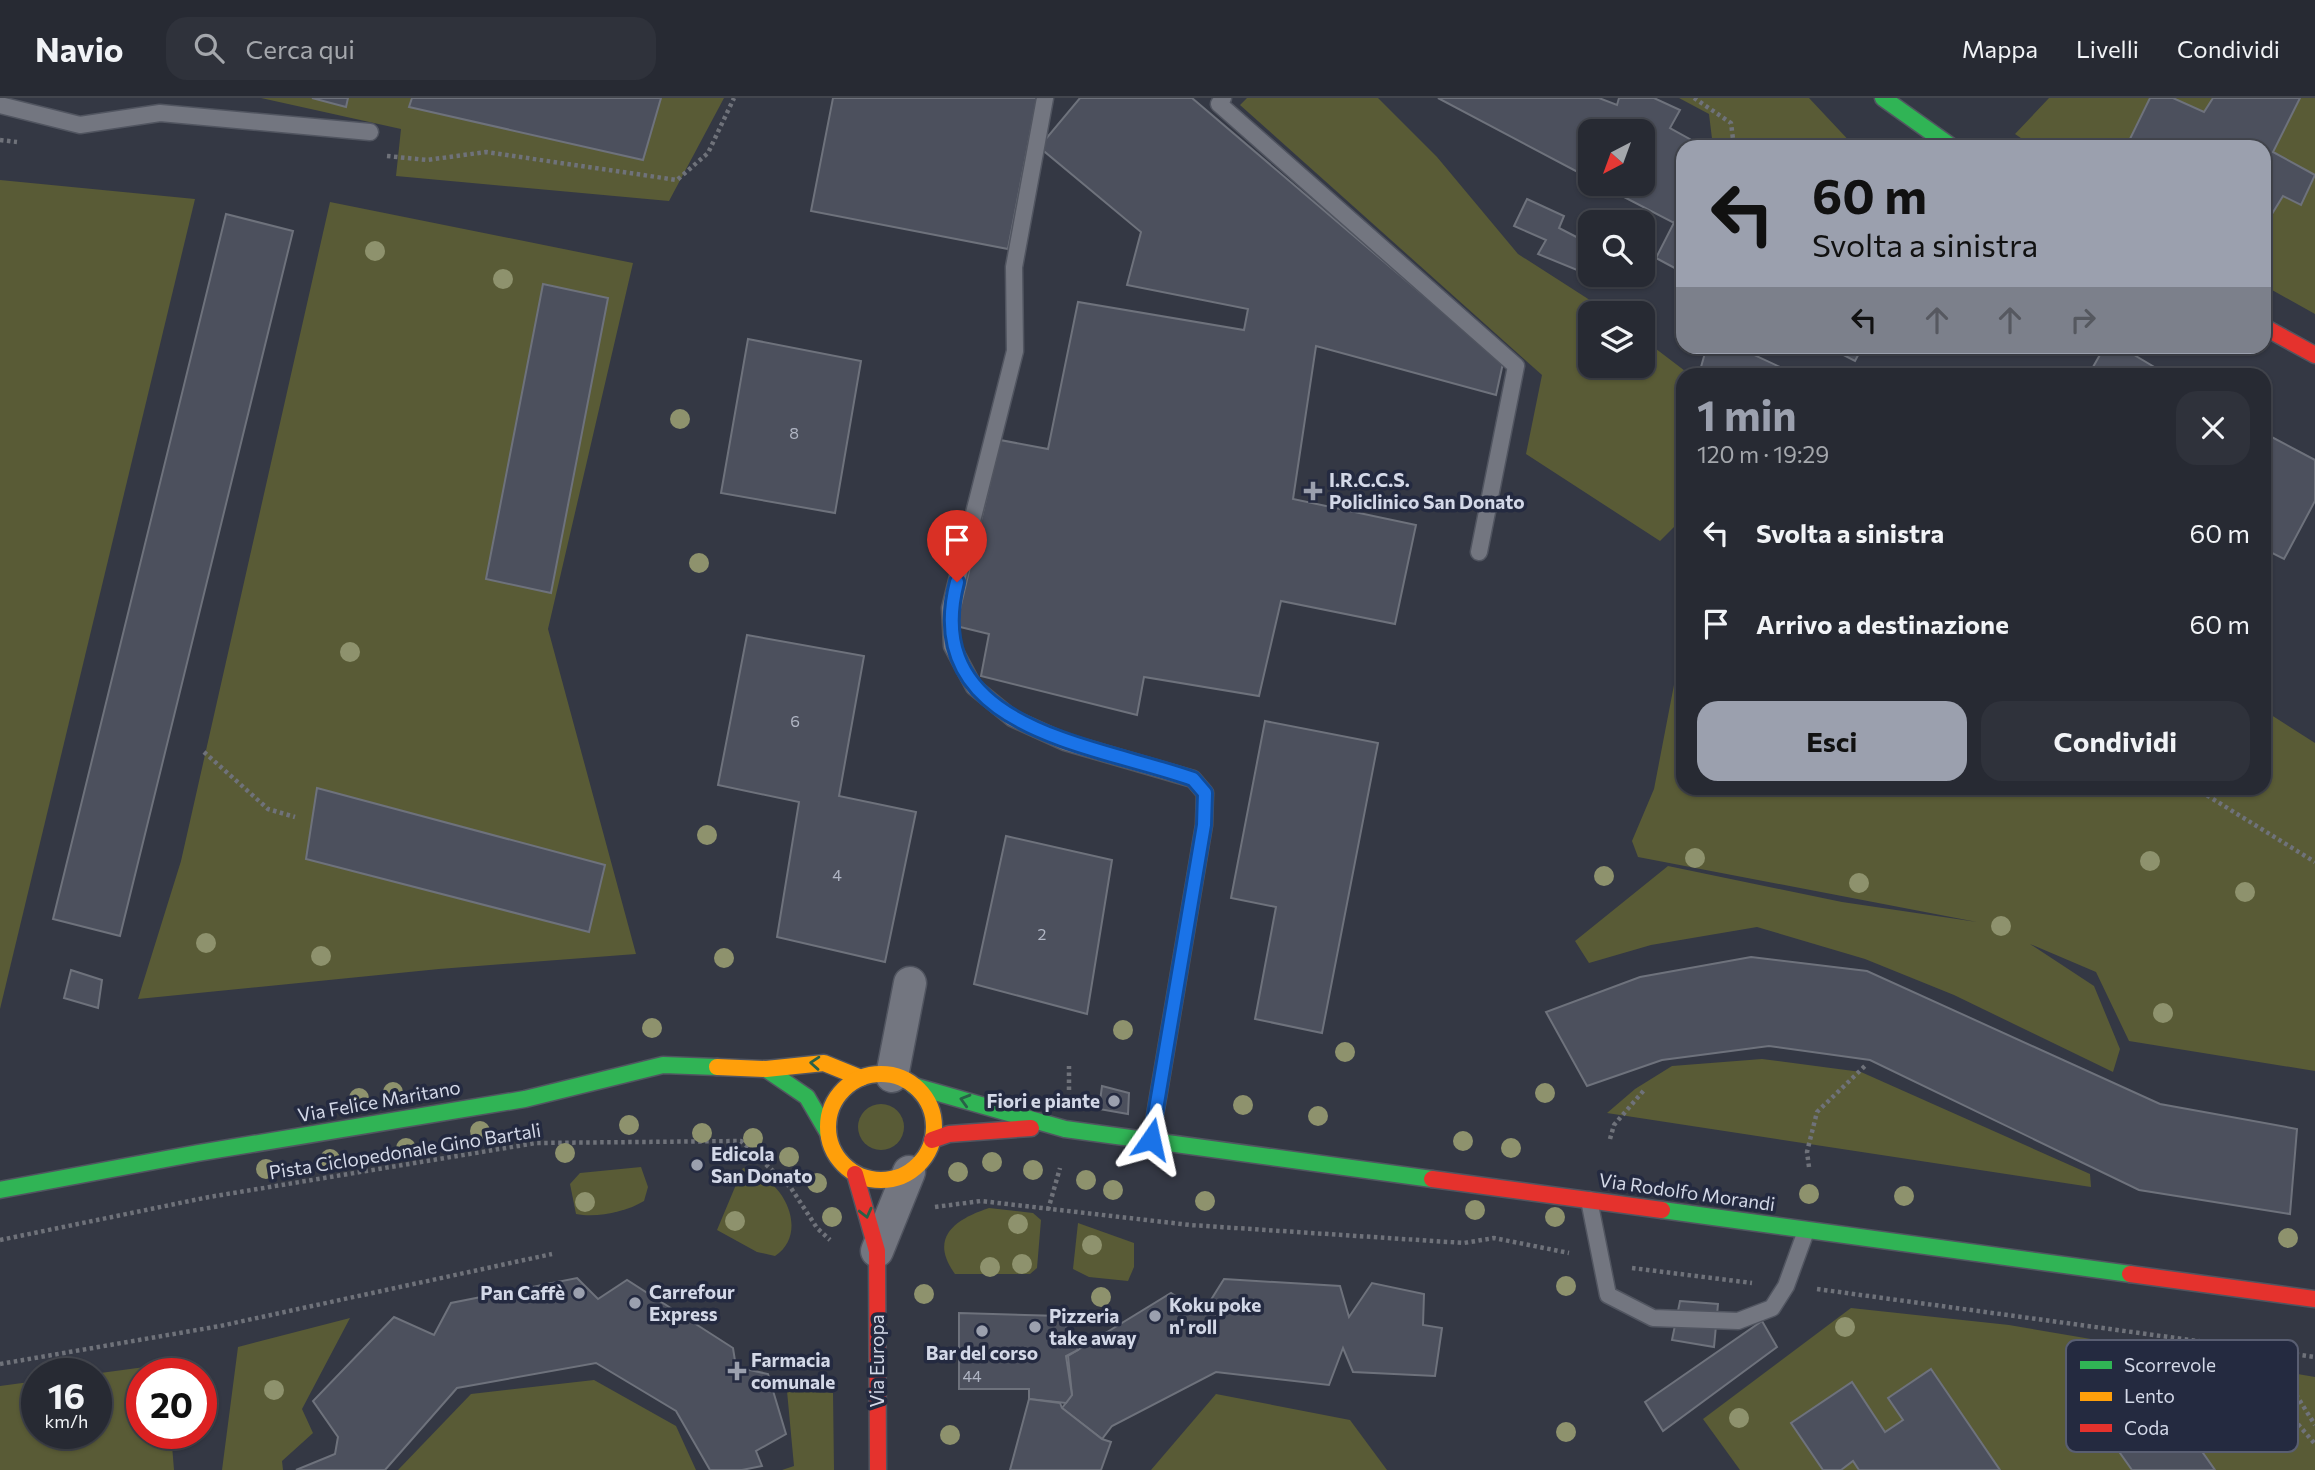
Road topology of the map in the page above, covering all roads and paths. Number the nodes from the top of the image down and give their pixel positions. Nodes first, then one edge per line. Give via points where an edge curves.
1 (734, 98) edge
2 (1045, 98) edge
3 (1223, 98) edge
4 (1694, 98) edge
5 (1883, 98) edge
6 (0, 106) edge
7 (370, 132) dead end
8 (1734, 140) edge
9 (1942, 140) edge
10 (382, 156) dead end
11 (2271, 331) edge
12 (2315, 355) edge
13 (1479, 552) dead end
14 (204, 752) dead end
15 (2206, 795) edge
16 (295, 817) dead end
17 (2315, 862) edge
18 (911, 983) dead end
19 (1866, 1065) dead end
20 (766, 1069) junction
21 (861, 1078) junction
22 (903, 1081) junction
23 (1644, 1088) dead end
24 (1054, 1126) junction
25 (828, 1133) junction
26 (1151, 1139) junction
27 (1610, 1139) dead end
28 (932, 1140) junction
29 (1809, 1167) dead end
30 (909, 1172) junction
31 (855, 1174) junction
32 (0, 1190) edge
33 (1588, 1200) junction
34 (926, 1217) dead end
35 (1807, 1230) junction
36 (0, 1240) edge
37 (836, 1245) dead end
38 (877, 1251) junction
39 (552, 1254) dead end
40 (1600, 1261) junction
41 (1786, 1286) junction
42 (2315, 1299) edge
43 (2181, 1340) edge
44 (0, 1364) edge
45 (2298, 1398) edge
46 (2298, 1424) edge
47 (2315, 1425) edge
48 (2315, 1444) edge
49 (878, 1470) edge

1 - 10 path via 708,153 677,180 485,152 427,160
2 - 26 lane via 1014,267 1015,351 950,607 952,646 974,687 1012,718 1065,742 1193,779 1205,793 1204,825
3 - 13 lane via 1219,104 1516,366
4 - 8 path via 1731,123
5 - 9 street
6 - 7 lane via 80,125 160,113
11 - 12 street
14 - 16 path via 268,809
15 - 17 path
18 - 22 street
19 - 29 path via 1817,1112 1807,1152
21 -> 20 street, Via Felice Maritano via 824,1063
20 - 25 street via 807,1097
20 - 32 street, Via Felice Maritano via 663,1065 525,1099
21 - 22 street via 876,1074
21 - 25 street via 835,1100
24 -> 22 street, Via Rodolfo Morandi
22 - 28 street via 927,1101 934,1120
23 - 27 path via 1614,1125
24 - 26 street, Via Rodolfo Morandi
24 - 28 street, Via Rodolfo Morandi via 949,1134
25 - 31 street via 842,1163
26 - 33 street, Via Rodolfo Morandi
28 - 30 street via 925,1158
30 - 31 street via 873,1180
30 - 38 street, Via Europa
31 -> 38 street, Via Europa
33 - 35 street, Via Rodolfo Morandi
33 - 40 lane
34 - 40 path via 934,1207 981,1201 1190,1225 1464,1244 1494,1238
35 - 41 lane
35 - 42 street, Via Rodolfo Morandi
36 - 37 path, Pista Ciclopedonale Gino Bartali via 209,1197 536,1143 741,1141 791,1188 817,1228
38 - 49 street, Via Europa
39 - 44 path via 220,1326
40 - 41 path via 1639,1270
40 - 41 lane via 1608,1295 1653,1318 1738,1321 1772,1308
41 - 43 path
45 - 47 path
46 - 48 path

